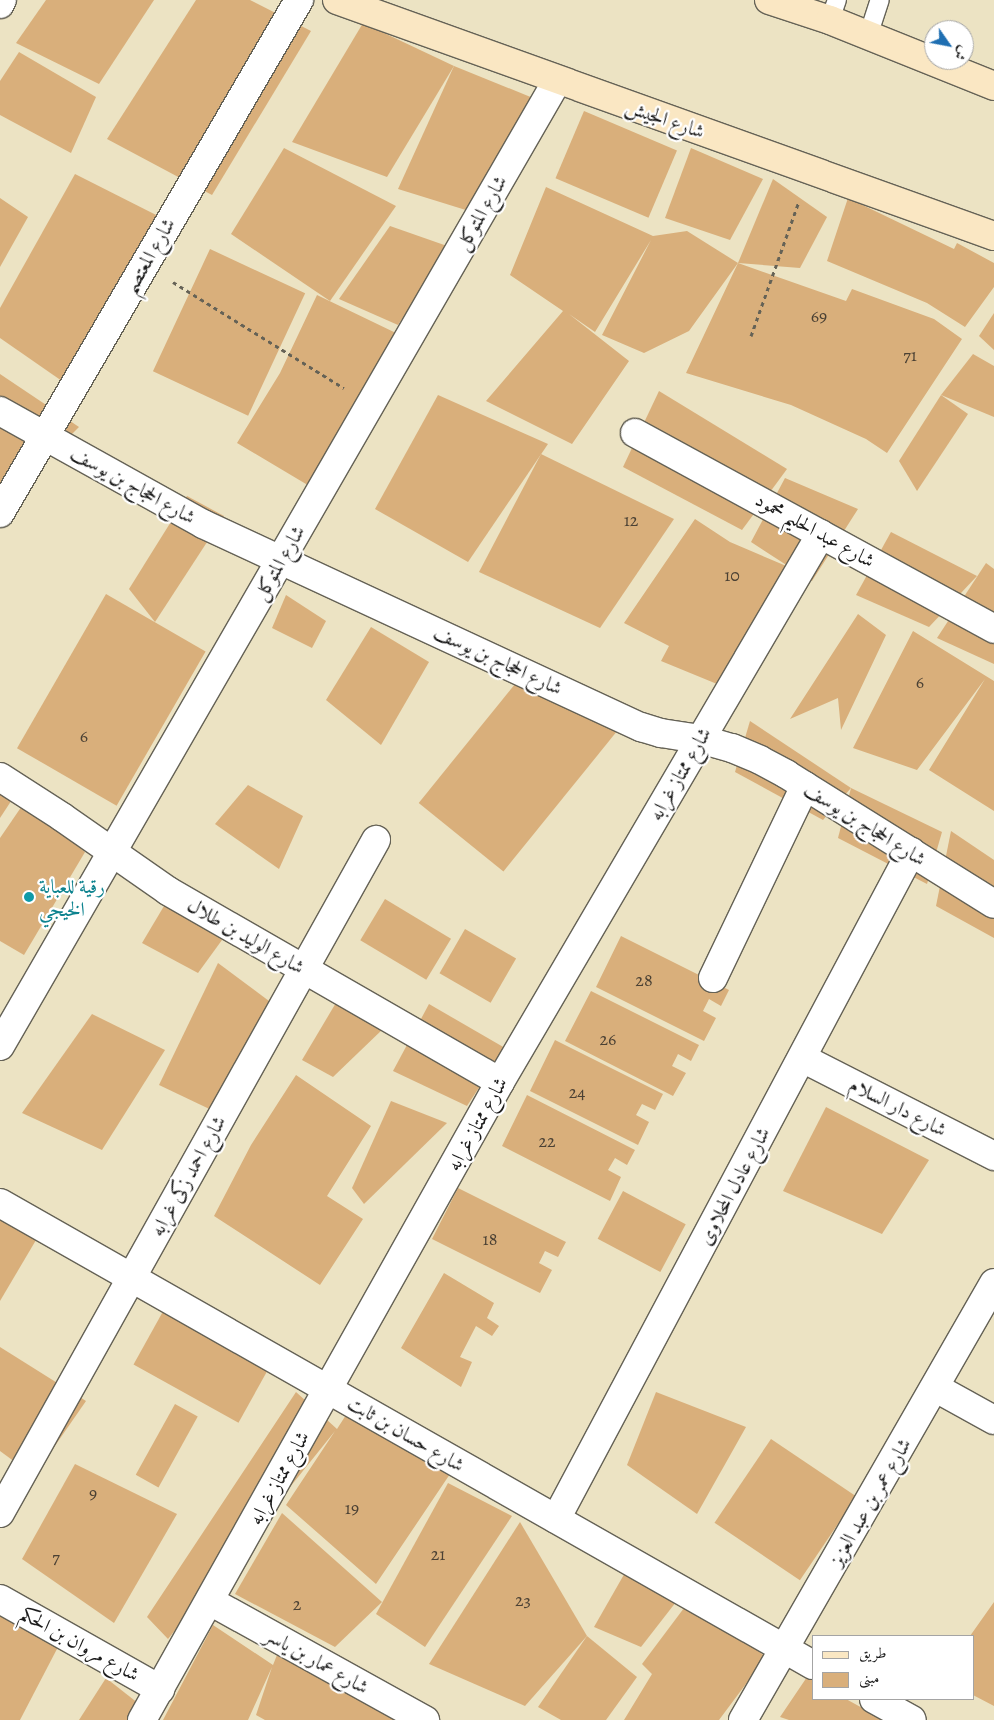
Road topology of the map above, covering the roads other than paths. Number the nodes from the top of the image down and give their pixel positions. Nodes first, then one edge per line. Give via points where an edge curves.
1 (2, 0) edge
2 (299, 0) edge
3 (337, 0) edge
4 (770, 0) edge
5 (880, 0) edge
6 (0, 4) edge
7 (834, 10) edge
8 (868, 36) junction
9 (557, 81) junction
10 (994, 86) edge
11 (994, 236) edge
12 (0, 411) edge
13 (635, 432) dead end
14 (44, 437) junction
15 (0, 513) edge
16 (821, 534) junction
17 (281, 560) junction
18 (994, 629) edge
19 (700, 739) junction
20 (0, 777) edge
21 (805, 786) junction
22 (376, 840) dead end
23 (911, 852) junction
24 (111, 853) junction
25 (994, 904) edge
26 (304, 969) junction
27 (713, 978) dead end
28 (0, 1046) edge
29 (802, 1058) junction
30 (500, 1082) junction
31 (994, 1156) edge
32 (0, 1203) edge
33 (131, 1278) junction
34 (994, 1283) edge
35 (936, 1388) junction
36 (328, 1390) junction
37 (994, 1420) edge
38 (0, 1513) edge
39 (556, 1519) junction
40 (0, 1599) edge
41 (210, 1601) junction
42 (784, 1650) junction
43 (812, 1664) edge
44 (160, 1689) junction
45 (876, 1700) edge
46 (142, 1720) edge
47 (425, 1720) edge
48 (744, 1720) edge
49 (912, 1720) edge

1 - 6 street
2 - 14 street, شارع المعتصم
3 - 9 main road, شارع الجيش
4 - 7 main road
5 - 8 lane
7 - 8 main road
8 - 10 main road
9 - 11 main road, شارع الجيش
9 - 17 street, شارع المتوكل
12 - 14 street, شارع الحجاج بن يوسف
13 - 16 street, شارع عبد الحليم محمود
14 - 15 street, شارع المعتصم
14 - 17 street, شارع الحجاج بن يوسف via 195,520
16 - 18 street, شارع عبد الحليم محمود
16 - 19 street, شارع ممتاز غرابه
17 - 19 street, شارع الحجاج بن يوسف via 641,727 661,734
17 - 24 street, شارع المتوكل
19 - 21 street, شارع الحجاج بن يوسف via 760,760
19 - 30 street, شارع ممتاز غرابه
20 - 24 street, شارع الوليد بن طلال
21 - 23 street, شارع الحجاج بن يوسف
21 - 27 street
22 - 26 street, شارع احمد زكى غرابه
23 - 25 street, شارع الحجاج بن يوسف
23 - 29 street, شارع عادل المحلاوى
24 - 26 street, شارع الوليد بن طلال via 168,891
24 - 28 street, شارع المتوكل
26 - 30 street, شارع الوليد بن طلال
26 - 33 street, شارع احمد زكى غرابه
29 - 31 street, شارع دار السلام
29 - 39 street, شارع عادل المحلاوى
30 - 36 street, شارع ممتاز غرابه
32 - 33 street, شارع حسان بن ثابت
33 - 36 street, شارع حسان بن ثابت
33 - 38 street, شارع احمد زكى غرابه
34 - 35 street, شارع عمر بن عبد العزيز
35 - 37 street
35 - 42 street, شارع عمر بن عبد العزيز
36 - 39 street, شارع حسان بن ثابت
36 - 41 street, شارع ممتاز غرابه
39 - 42 street, شارع حسان بن ثابت
40 - 44 street, شارع مروان بن الحكم
41 - 44 street, شارع ممتاز غرابه
41 - 47 street, شارع عمار بن ياسر
42 - 43 street, شارع حسان بن ثابت
42 - 48 street, شارع عمر بن عبد العزيز
44 - 46 street, شارع ممتاز غرابه
45 - 49 street

